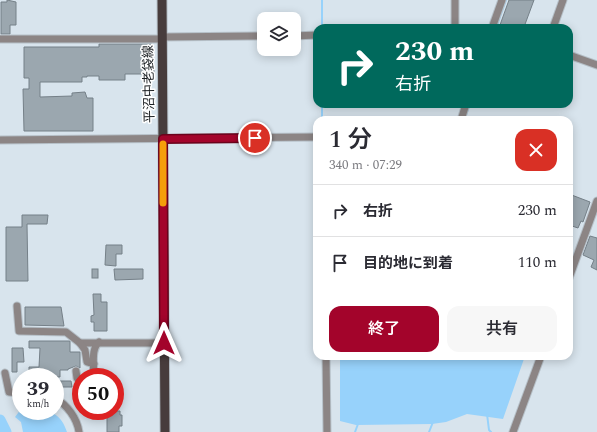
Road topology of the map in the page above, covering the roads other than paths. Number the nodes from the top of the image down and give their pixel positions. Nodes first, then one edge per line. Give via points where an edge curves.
1 (162, 0) edge
2 (455, 0) edge
3 (502, 0) edge
4 (563, 0) edge
5 (455, 24) edge
6 (493, 24) edge
7 (554, 24) edge
8 (313, 35) edge
9 (257, 36) edge
10 (301, 36) edge
11 (161, 38) junction
12 (0, 39) edge
13 (573, 56) edge
14 (597, 65) edge
15 (313, 137) edge
16 (163, 139) junction
17 (0, 140) edge
18 (597, 201) edge
19 (573, 267) edge
20 (17, 306) dead end
21 (99, 342) junction
22 (80, 343) junction
23 (164, 343) junction
24 (326, 360) edge
25 (540, 360) edge
26 (94, 364) junction
27 (94, 368) edge
28 (5, 373) dead end
29 (3, 384) edge
30 (12, 393) edge
31 (64, 407) edge
32 (79, 432) edge
33 (165, 432) edge
34 (327, 432) edge
35 (513, 432) edge

1 - 11 main road, 平沼中老袋線
2 - 5 street
3 - 6 street
4 - 7 street
8 - 10 street
9 - 11 street
11 - 12 street
11 - 16 main road, 平沼中老袋線
13 - 14 street
15 - 16 street
16 - 17 street
16 - 23 main road, 平沼中老袋線
18 - 19 street
20 - 22 street via 17,330 66,332
21 - 22 street
21 - 23 street
21 - 26 street via 94,350
22 - 26 street via 85,350 87,362
23 - 33 main road, 平沼中老袋線
24 - 34 street
25 - 35 street
26 - 27 street
28 - 29 street
29 - 30 street
31 - 32 street via 74,417

